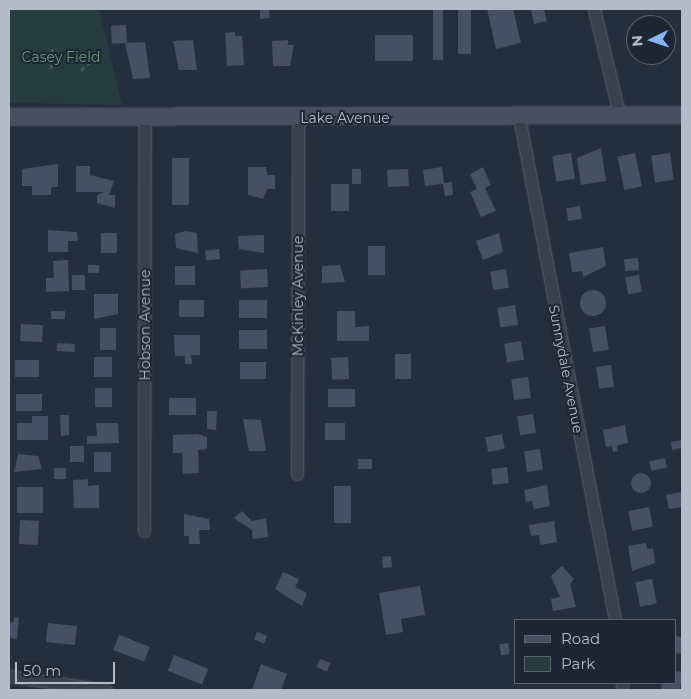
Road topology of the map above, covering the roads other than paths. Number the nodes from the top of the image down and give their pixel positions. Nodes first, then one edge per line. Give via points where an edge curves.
1 (594, 9) edge
2 (682, 115) edge
3 (9, 117) edge
4 (519, 117) junction
5 (620, 117) junction
6 (145, 118) junction
7 (298, 118) junction
8 (297, 474) dead end
9 (144, 532) dead end
10 (614, 619) edge
11 (9, 676) edge
12 (106, 690) edge

1 - 5 street
2 - 5 main road, Lake Avenue
3 - 6 main road, Lake Avenue
4 - 5 main road, Lake Avenue
4 - 7 main road, Lake Avenue
4 - 10 street, Sunnydale Avenue
6 - 7 main road, Lake Avenue
6 - 9 street, Hobson Avenue
7 - 8 street, McKinley Avenue
11 - 12 street

